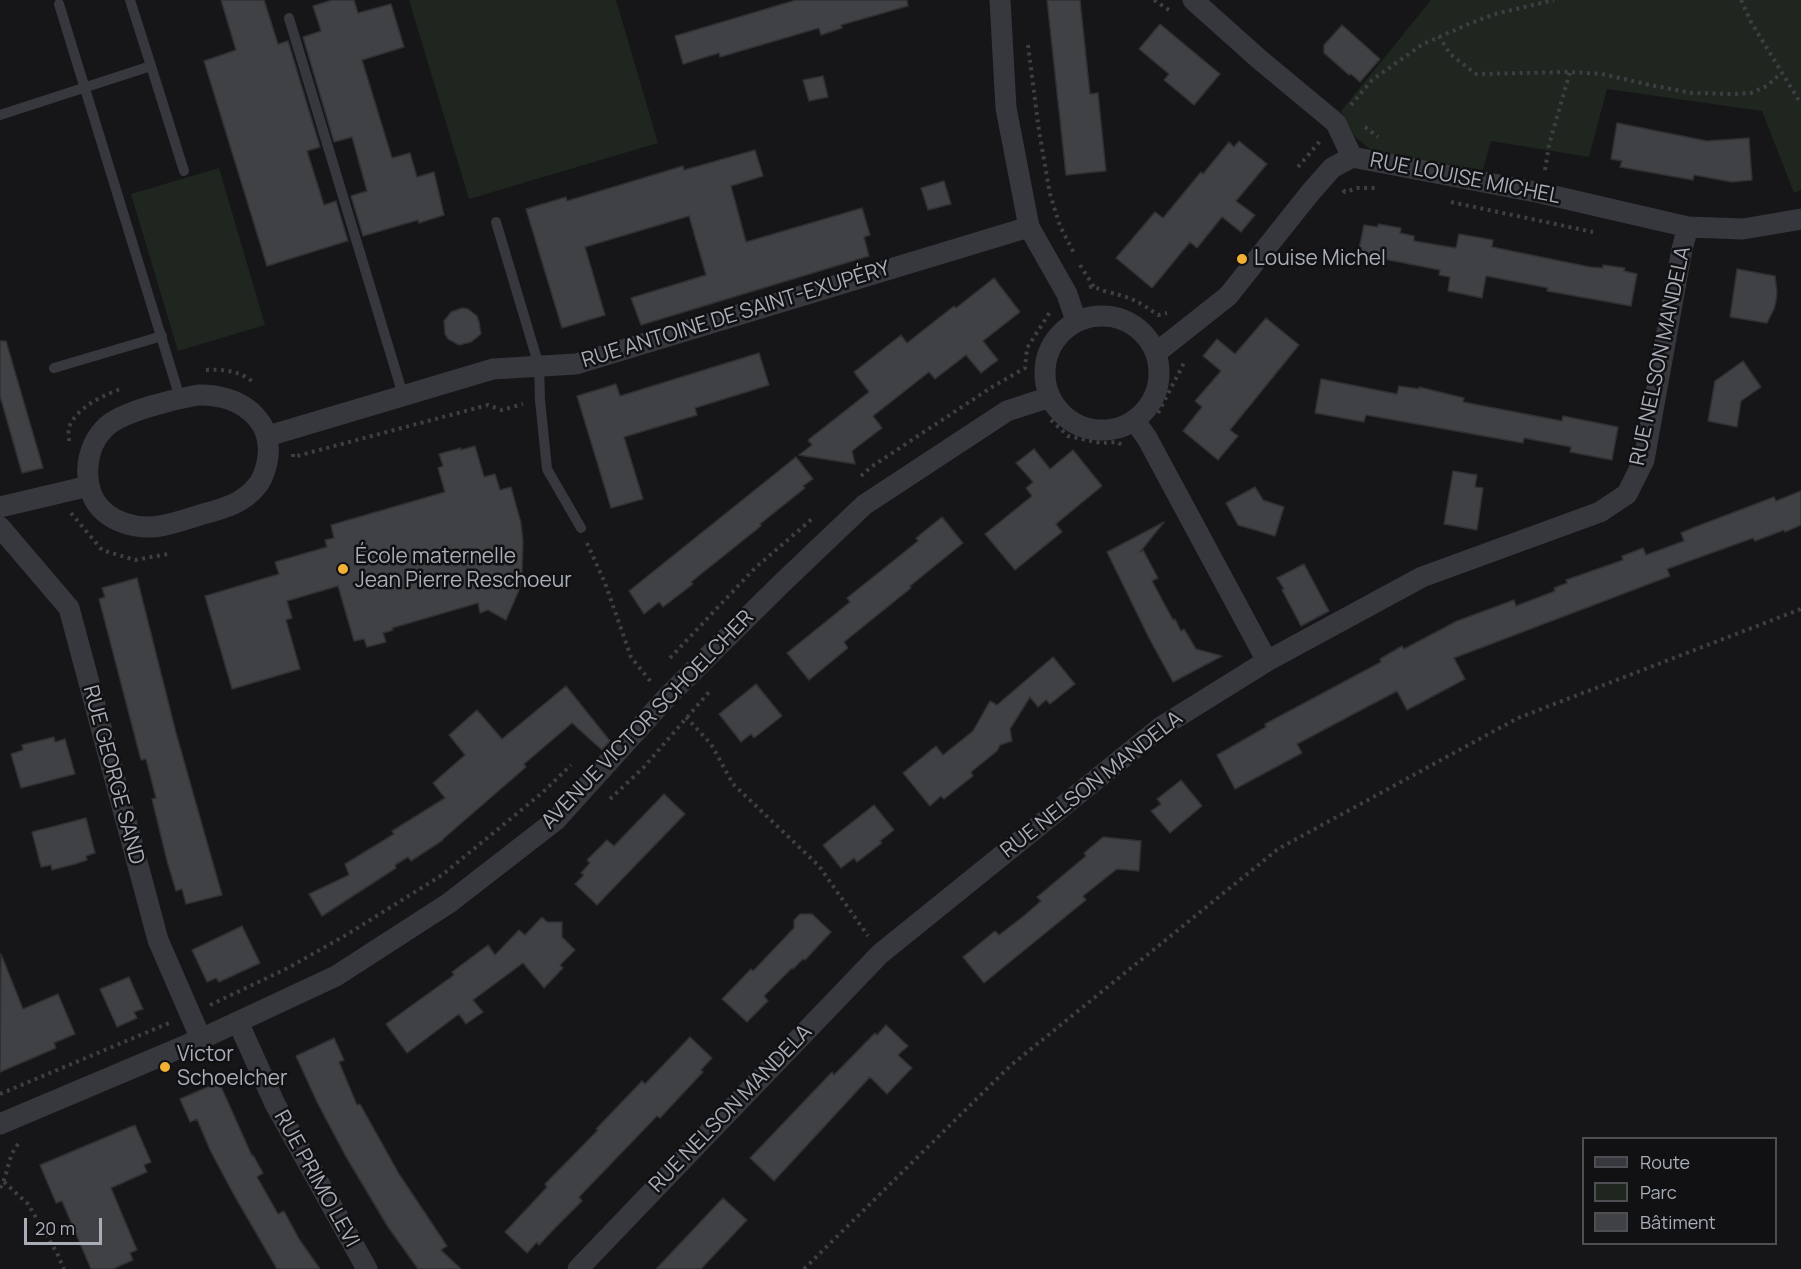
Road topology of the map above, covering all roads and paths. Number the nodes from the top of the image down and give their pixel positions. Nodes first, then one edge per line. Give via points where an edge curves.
1 (130, 0) edge
2 (1000, 0) edge
3 (1193, 0) edge
4 (1554, 0) edge
5 (1741, 0) edge
6 (59, 4) dead end
7 (289, 18) dead end
8 (1439, 36) junction
9 (1028, 42) dead end
10 (152, 66) junction
11 (1570, 72) junction
12 (1781, 72) junction
13 (84, 88) junction
14 (1801, 104) edge
15 (0, 115) edge
16 (1336, 123) junction
17 (1352, 157) junction
18 (1298, 168) dead end
19 (183, 171) dead end
20 (1541, 193) junction
21 (1801, 219) edge
22 (496, 222) dead end
23 (1029, 226) junction
24 (1688, 227) junction
25 (1094, 286) junction
26 (1067, 294) junction
27 (1171, 312) dead end
28 (1076, 321) junction
29 (162, 336) junction
30 (1156, 353) junction
31 (539, 366) junction
32 (54, 368) dead end
33 (173, 377) junction
34 (125, 388) dead end
35 (262, 390) dead end
36 (404, 395) junction
37 (180, 398) junction
38 (540, 400) junction
39 (1048, 406) junction
40 (1134, 420) junction
41 (278, 433) junction
42 (1127, 447) dead end
43 (69, 449) dead end
44 (853, 483) dead end
45 (89, 486) junction
46 (0, 507) edge
47 (818, 514) dead end
48 (61, 515) dead end
49 (0, 527) edge
50 (581, 528) joint
51 (168, 554) dead end
52 (1801, 609) edge
53 (1267, 661) junction
54 (665, 663) dead end
55 (657, 672) dead end
56 (648, 680) junction
57 (710, 691) dead end
58 (668, 696) junction
59 (686, 717) junction
60 (576, 760) dead end
61 (608, 801) dead end
62 (880, 954) junction
63 (190, 1014) junction
64 (238, 1022) junction
65 (201, 1039) junction
66 (0, 1094) edge
67 (0, 1124) edge
68 (26, 1140) dead end
69 (4, 1182) junction
70 (0, 1188) edge
71 (64, 1269) edge
72 (367, 1269) edge
73 (578, 1269) edge
74 (804, 1269) edge

1 - 10 lane
2 - 23 street via 1006,108
3 - 16 street, RUE LOUISE MICHEL
4 - 8 path via 1495,14
5 - 12 path
6 - 13 lane
7 - 36 lane
8 - 11 path via 1450,54 1476,74
8 - 16 path via 1372,80
9 - 25 path via 1050,194 1060,226
10 - 13 lane
10 - 19 lane
11 - 12 path via 1602,74 1692,93 1735,94 1767,86
11 - 20 path via 1549,145
12 - 14 path
13 - 15 lane
13 - 29 lane
16 - 17 street, RUE LOUISE MICHEL
16 - 18 path
17 - 20 street, RUE LOUISE MICHEL
17 - 30 street via 1332,168 1228,296
20 - 24 street, RUE LOUISE MICHEL
21 - 24 street, RUE LOUISE MICHEL via 1743,229
22 - 31 lane
23 - 26 street
23 - 31 street, RUE ANTOINE DE SAINT-EXUPÉRY via 576,364
24 - 53 street, RUE NELSON MANDELA via 1644,460 1627,494 1600,512 1422,577
25 - 26 path
25 - 27 path via 1139,302 1158,315
26 - 28 street
26 - 44 path via 1051,310 1027,348 1025,368
28 - 30 street via 1095,315 1114,316 1132,323
28 - 39 street via 1051,345 1045,362
29 - 32 lane
29 - 33 lane
30 - 40 street via 1156,390 1148,407
31 - 36 street, RUE ANTOINE DE SAINT-EXUPÉRY via 493,369
31 - 38 lane
33 - 35 path via 196,370 233,371
33 - 37 lane
34 - 43 path via 103,396 80,412 68,428
36 - 41 street, RUE ANTOINE DE SAINT-EXUPÉRY
37 - 41 street via 227,398
37 - 45 street via 108,425 89,455
38 - 41 path via 502,410 488,405 293,457
38 - 50 lane via 547,469
39 - 40 street via 1077,424 1096,430 1115,429
39 - 42 path via 1068,436 1117,442
39 - 58 street, AVENUE VICTOR SCHOELCHER via 1007,411 864,505
40 - 53 street
41 - 45 street via 258,486 245,498 161,526 147,527 115,519 103,511
45 - 46 street
47 - 54 path via 755,568
48 - 51 path via 71,512 102,550 135,560
49 - 63 street, RUE GEORGE SAND via 69,608 158,940
50 - 56 path via 631,657
52 - 74 path via 1518,718 1278,849 1010,1066
53 - 62 street, RUE NELSON MANDELA via 1161,727
55 - 56 path
56 - 58 path
57 - 59 path
58 - 59 path
58 - 64 street, AVENUE VICTOR SCHOELCHER via 556,820 448,903 336,976
59 - 61 path via 643,768
59 - 62 path via 711,744 734,784 819,866
60 - 63 path via 442,875 290,967
62 - 73 street, RUE NELSON MANDELA
63 - 65 street, RUE GEORGE SAND
63 - 66 path
64 - 65 street, AVENUE VICTOR SCHOELCHER
64 - 72 street, RUE PRIMO LEVI via 275,1104
65 - 67 street, AVENUE VICTOR SCHOELCHER
68 - 69 path via 17,1144
69 - 70 path
69 - 71 path via 28,1204

